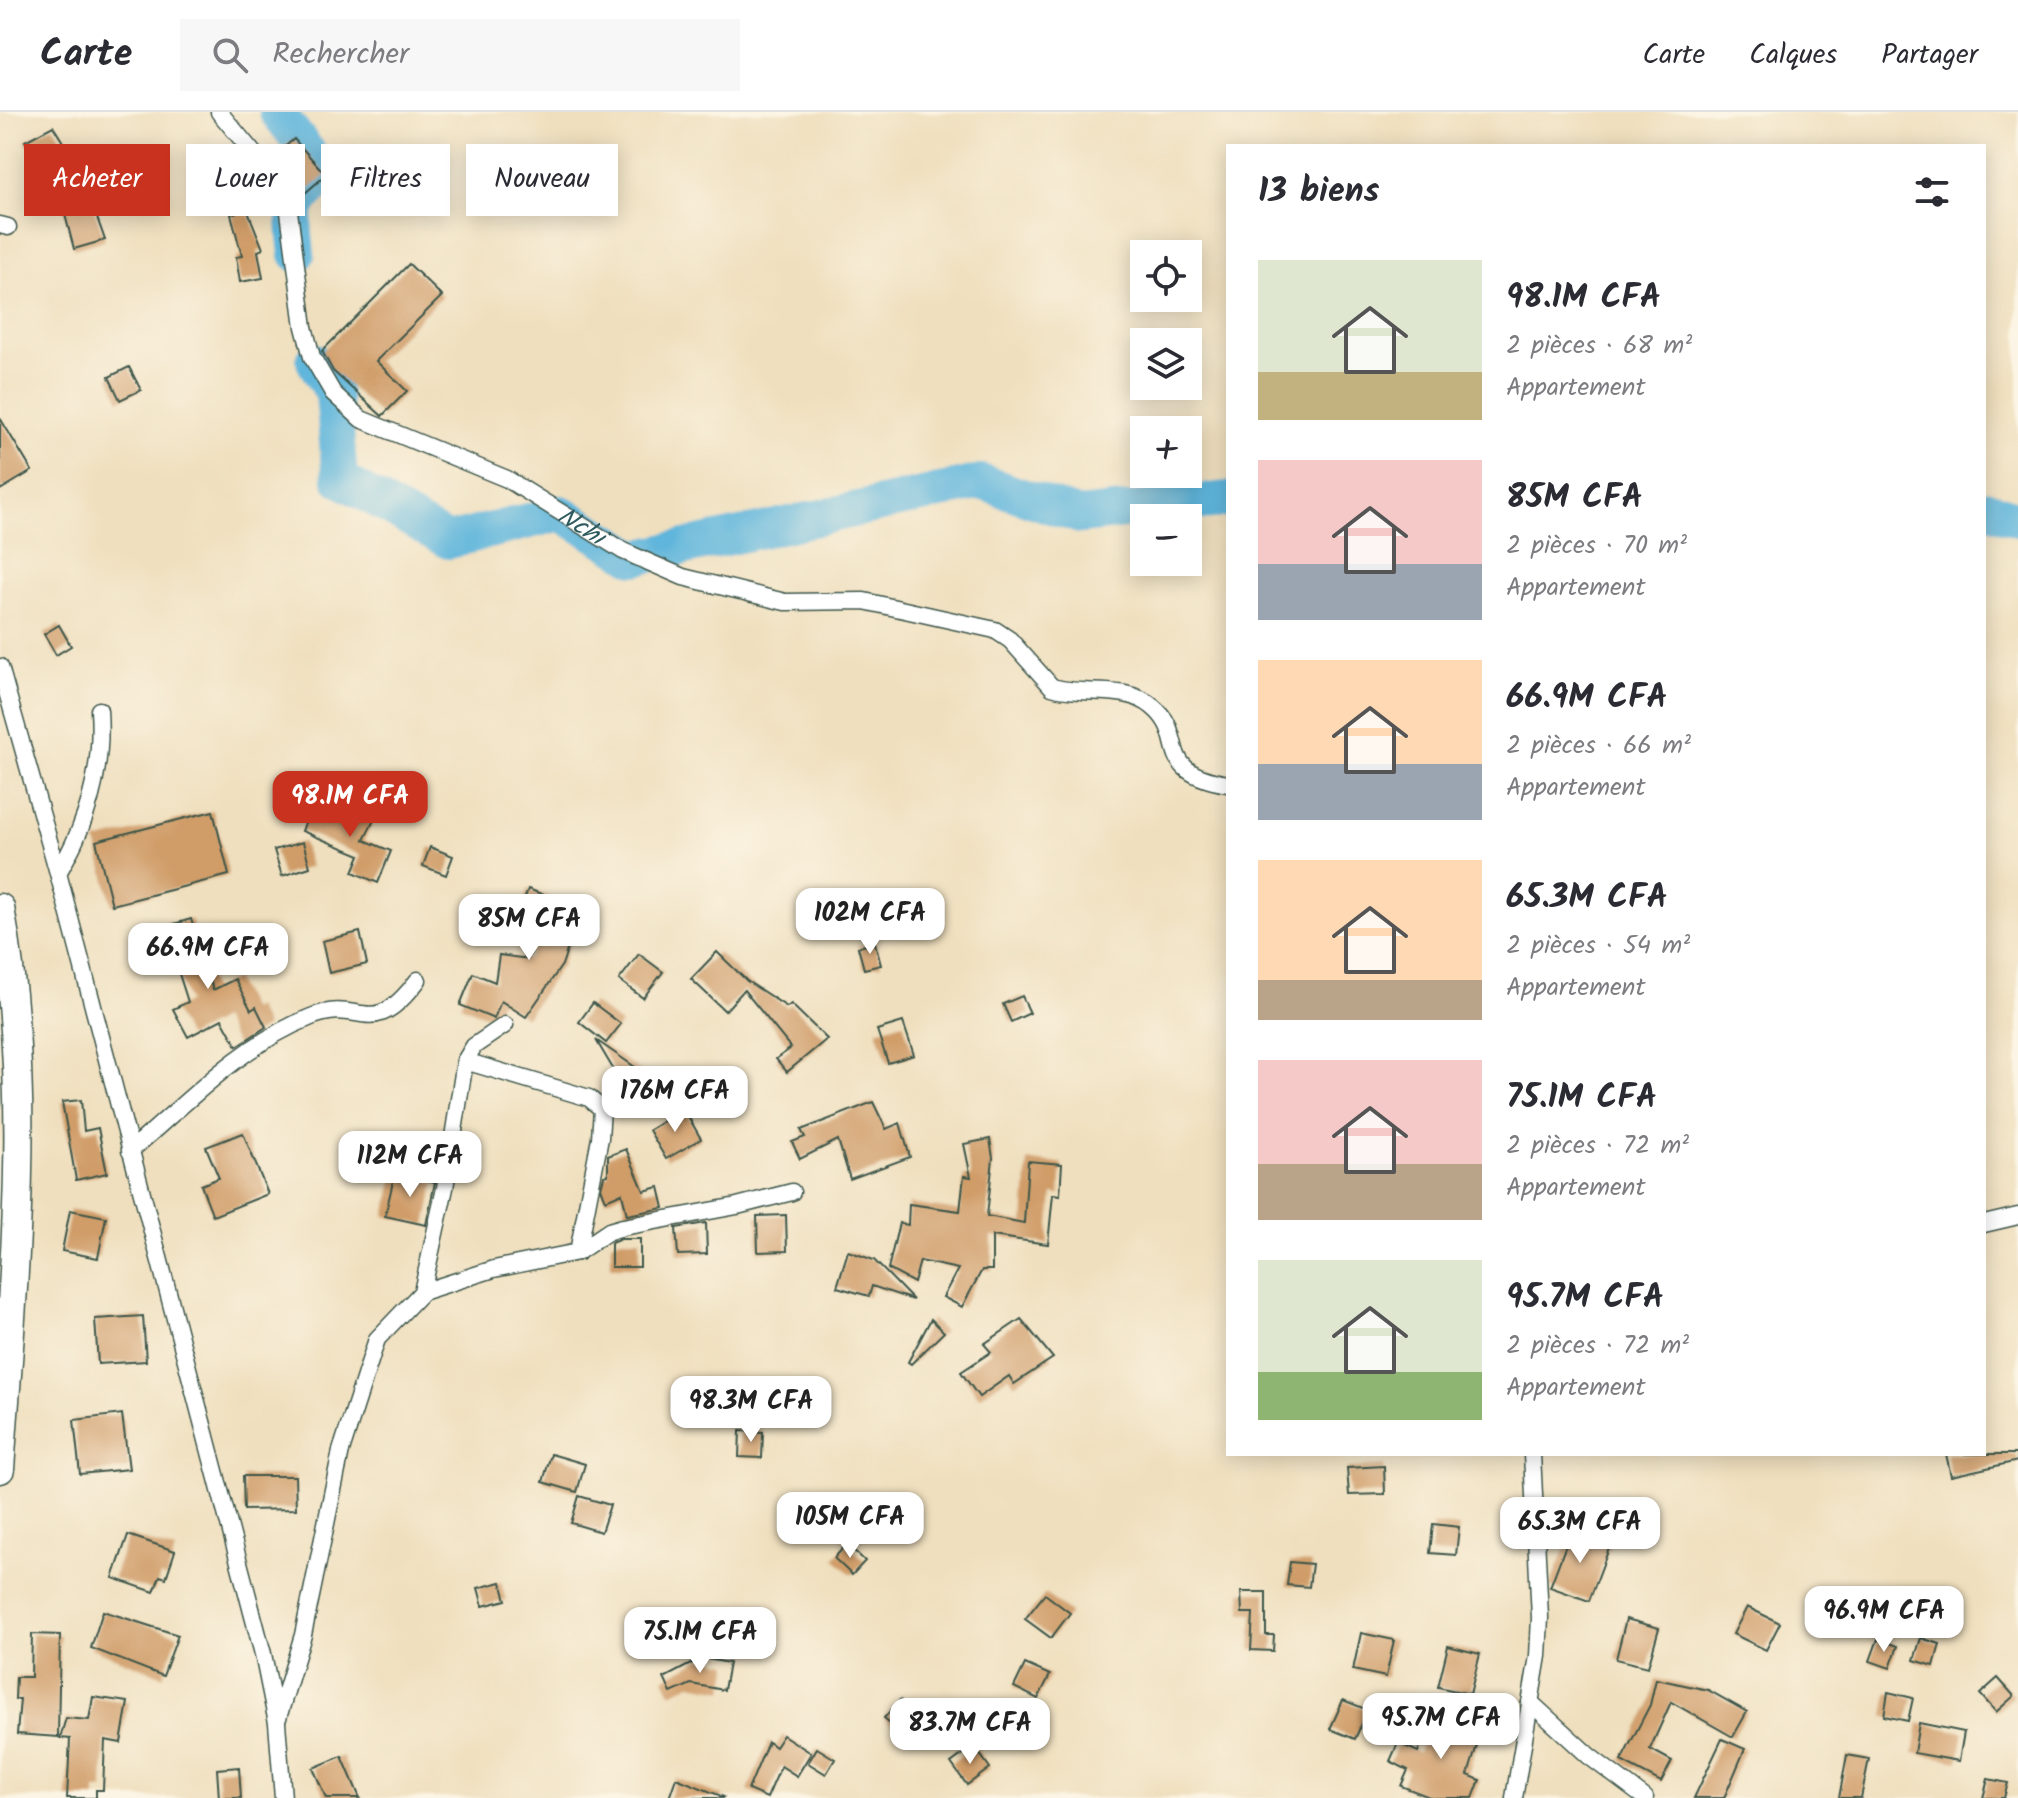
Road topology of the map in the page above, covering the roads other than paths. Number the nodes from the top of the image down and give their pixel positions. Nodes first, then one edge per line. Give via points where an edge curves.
1 (219, 112) edge
2 (0, 667) edge
3 (99, 710) dead end
4 (1226, 784) edge
5 (58, 873) junction
6 (0, 908) edge
7 (418, 980) dead end
8 (505, 1025) dead end
9 (465, 1061) junction
10 (130, 1151) junction
11 (792, 1192) dead end
12 (2018, 1216) edge
13 (1986, 1224) edge
14 (578, 1252) junction
15 (422, 1292) junction
16 (1532, 1456) edge
17 (0, 1469) edge
18 (1530, 1702) junction
19 (277, 1723) junction
20 (283, 1798) edge
21 (1514, 1798) edge
22 (1645, 1798) edge

1 - 4 street via 288,204 312,357 333,393 361,419 507,479 623,551 683,577 785,602 864,601 995,630 1052,687 1109,691 1152,705 1185,769
2 - 5 street
3 - 5 street via 101,743 93,793
5 - 10 street
6 - 17 highway via 15,1000 18,1122
7 - 10 street via 387,1012 328,1012 266,1042 204,1084
8 - 9 street via 474,1046
9 - 14 street via 589,1098 602,1109
9 - 15 street
10 - 19 street
11 - 14 street via 623,1227
12 - 13 street
14 - 15 street via 494,1269
15 - 19 street via 377,1339 365,1369 341,1451 303,1635
16 - 18 street via 1540,1618
18 - 21 street
18 - 22 street
19 - 20 street

